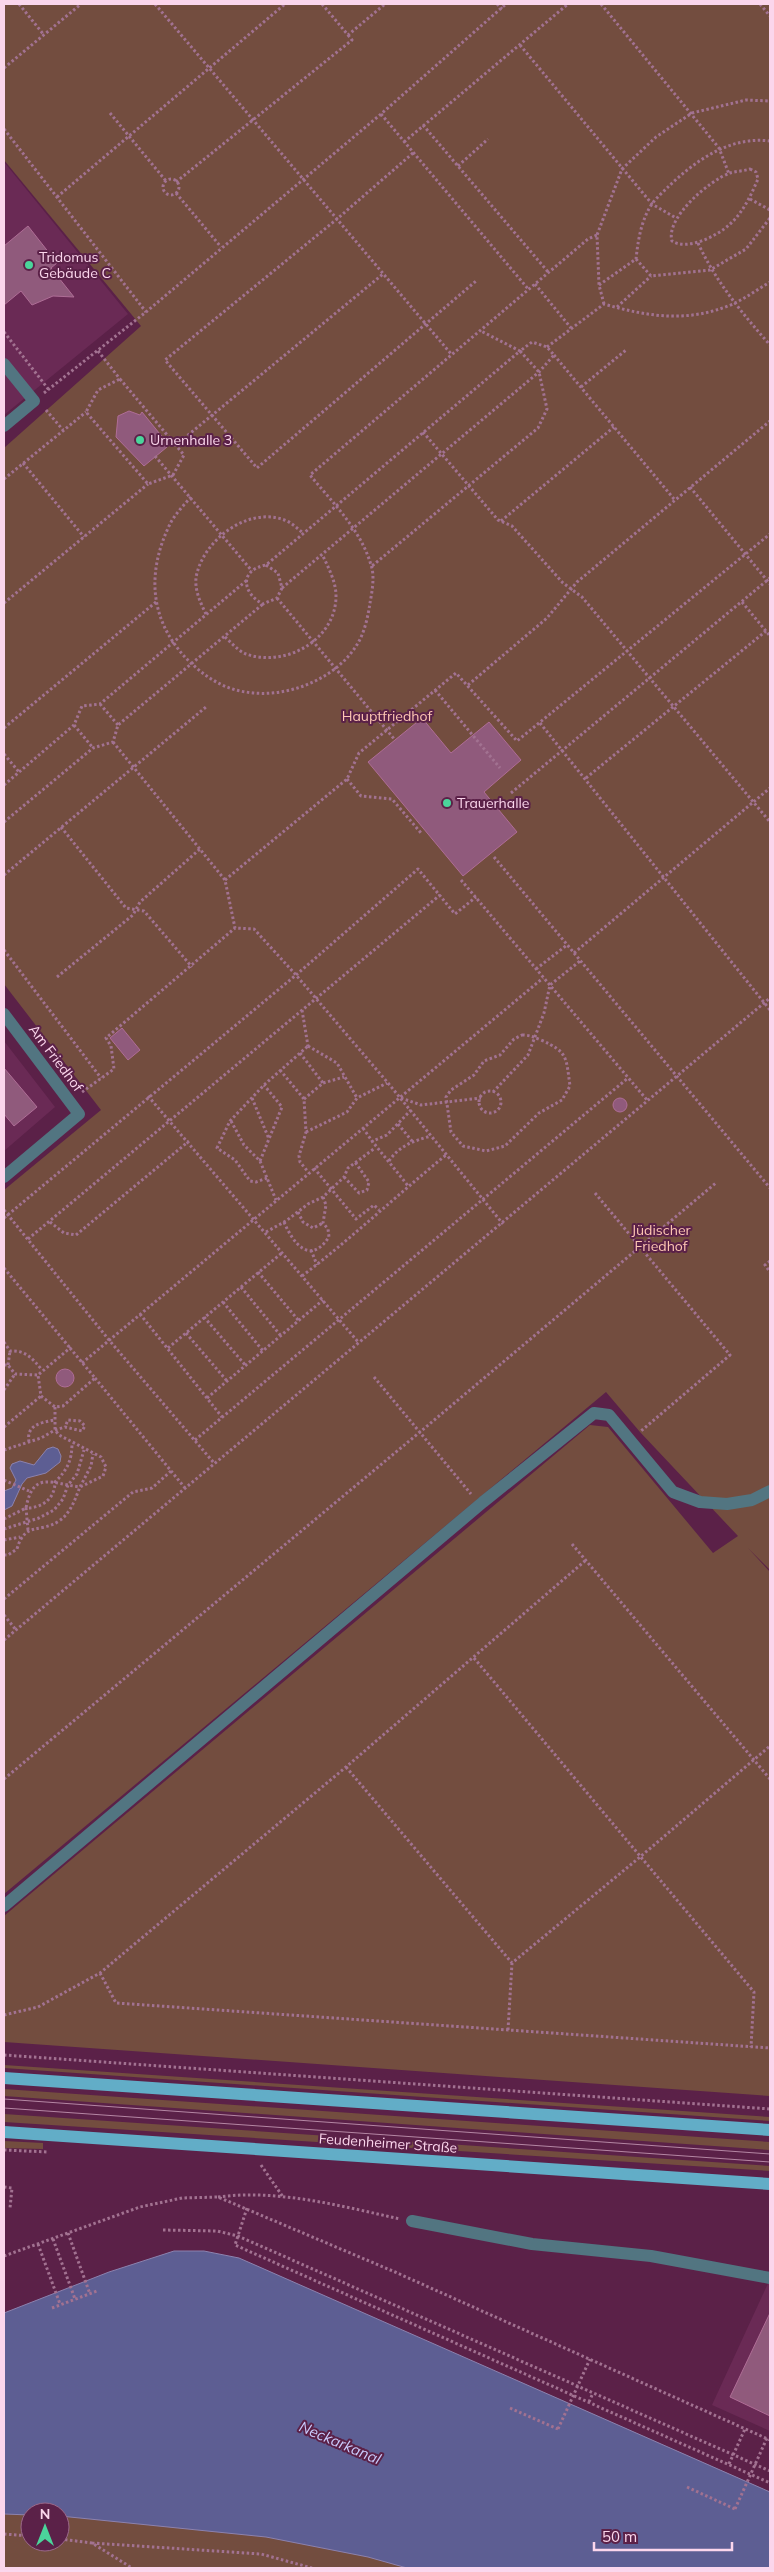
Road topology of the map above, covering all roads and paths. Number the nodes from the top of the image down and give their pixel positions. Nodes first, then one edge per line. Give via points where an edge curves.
1 (19, 4) edge
2 (81, 4) edge
3 (155, 4) edge
4 (285, 4) edge
5 (322, 4) edge
6 (385, 4) edge
7 (497, 4) edge
8 (506, 4) edge
9 (568, 4) edge
10 (601, 4) edge
11 (760, 4) edge
12 (502, 9) junction
13 (770, 16) edge
14 (44, 35) junction
15 (348, 35) junction
16 (520, 45) junction
17 (4, 68) edge
18 (209, 68) junction
19 (770, 101) edge
20 (110, 113) dead end
21 (692, 113) junction
22 (381, 114) junction
23 (254, 121) junction
24 (424, 125) junction
25 (4, 128) edge
26 (129, 135) junction
27 (488, 139) dead end
28 (770, 141) edge
29 (404, 142) junction
30 (719, 148) junction
31 (413, 153) junction
32 (458, 166) junction
33 (622, 169) junction
34 (729, 174) junction
35 (303, 179) junction
36 (166, 181) junction
37 (176, 182) junction
38 (176, 193) junction
39 (57, 197) junction
40 (750, 199) junction
41 (652, 204) junction
42 (770, 210) edge
43 (676, 218) junction
44 (770, 218) edge
45 (337, 219) junction
46 (597, 235) junction
47 (698, 243) junction
48 (221, 247) junction
49 (636, 259) junction
50 (710, 270) junction
51 (549, 273) junction
52 (383, 274) junction
53 (651, 276) junction
54 (476, 281) dead end
55 (770, 282) edge
56 (535, 284) junction
57 (599, 285) junction
58 (528, 290) junction
59 (604, 304) junction
60 (734, 304) junction
61 (616, 308) junction
62 (146, 312) junction
63 (426, 324) junction
64 (571, 328) junction
65 (481, 331) junction
66 (4, 332) edge
67 (770, 345) edge
68 (547, 347) junction
69 (98, 350) junction
70 (520, 350) junction
71 (626, 350) dead end
72 (452, 355) junction
73 (554, 355) junction
74 (4, 364) edge
75 (539, 372) junction
76 (120, 379) junction
77 (581, 387) junction
78 (49, 390) junction
79 (34, 402) junction
80 (86, 412) junction
81 (211, 414) junction
82 (770, 421) edge
83 (4, 426) edge
84 (614, 427) junction
85 (63, 430) junction
86 (423, 432) junction
87 (176, 445) junction
88 (442, 455) junction
89 (155, 456) dead end
90 (23, 463) junction
91 (173, 475) junction
92 (4, 480) edge
93 (148, 484) junction
94 (470, 486) junction
95 (690, 486) junction
96 (191, 497) junction
97 (674, 499) junction
98 (335, 506) junction
99 (501, 521) junction
100 (354, 530) junction
101 (303, 533) junction
102 (223, 534) junction
103 (770, 534) edge
104 (84, 537) junction
105 (746, 554) junction
106 (323, 556) junction
107 (266, 566) junction
108 (372, 566) junction
109 (252, 571) junction
110 (246, 581) junction
111 (769, 581) edge
112 (282, 588) junction
113 (571, 589) junction
114 (277, 598) junction
115 (156, 602) junction
116 (742, 602) junction
117 (4, 604) edge
118 (263, 604) junction
119 (206, 614) junction
120 (766, 631) junction
121 (770, 636) edge
122 (224, 637) junction
123 (314, 641) junction
124 (172, 643) junction
125 (628, 651) junction
126 (192, 664) junction
127 (336, 668) junction
128 (650, 677) junction
129 (468, 685) junction
130 (435, 690) junction
131 (100, 704) junction
132 (674, 706) junction
133 (206, 707) dead end
134 (540, 723) junction
135 (74, 725) junction
136 (118, 726) junction
137 (4, 728) edge
138 (387, 730) junction
139 (395, 740) dead end
140 (112, 742) junction
141 (93, 748) junction
142 (563, 751) junction
143 (4, 754) edge
144 (132, 767) junction
145 (500, 768) dead end
146 (19, 772) junction
147 (586, 778) junction
148 (347, 780) junction
149 (4, 785) edge
150 (770, 788) edge
151 (511, 792) dead end
152 (754, 802) junction
153 (4, 822) edge
154 (770, 822) edge
155 (61, 827) junction
156 (421, 833) dead end
157 (200, 849) junction
158 (494, 858) dead end
159 (4, 875) edge
160 (664, 877) junction
161 (225, 880) junction
162 (461, 880) dead end
163 (440, 895) junction
164 (476, 897) junction
165 (136, 909) junction
166 (235, 928) junction
167 (567, 945) junction
168 (4, 950) edge
169 (574, 953) junction
170 (580, 961) junction
171 (192, 967) junction
172 (536, 969) junction
173 (296, 974) junction
174 (57, 977) dead end
175 (543, 978) junction
176 (550, 985) junction
177 (770, 998) edge
178 (316, 999) junction
179 (764, 1003) junction
180 (302, 1010) junction
181 (770, 1010) edge
182 (4, 1014) edge
183 (535, 1038) junction
184 (308, 1046) junction
185 (300, 1052) junction
186 (280, 1070) junction
187 (676, 1076) junction
188 (344, 1077) junction
189 (101, 1078) junction
190 (628, 1078) junction
191 (323, 1083) junction
192 (388, 1083) junction
193 (264, 1085) junction
194 (493, 1092) junction
195 (148, 1096) junction
196 (400, 1097) junction
197 (252, 1098) junction
198 (357, 1098) junction
199 (481, 1098) junction
200 (304, 1099) junction
201 (647, 1100) junction
202 (69, 1101) junction
203 (448, 1104) junction
204 (411, 1110) junction
205 (170, 1119) junction
206 (230, 1121) junction
207 (398, 1124) junction
208 (362, 1128) junction
209 (306, 1132) junction
210 (431, 1136) junction
211 (269, 1139) junction
212 (189, 1141) junction
213 (412, 1141) junction
214 (372, 1142) junction
215 (375, 1148) junction
216 (446, 1155) junction
217 (260, 1161) junction
218 (389, 1161) junction
219 (355, 1162) junction
220 (314, 1168) junction
221 (309, 1173) junction
222 (4, 1177) edge
223 (344, 1177) junction
224 (267, 1178) junction
225 (717, 1182) dead end
226 (408, 1186) junction
227 (770, 1188) edge
228 (330, 1189) junction
229 (595, 1193) dead end
230 (323, 1197) junction
231 (276, 1200) junction
232 (482, 1200) junction
233 (4, 1210) edge
234 (379, 1210) junction
235 (298, 1212) junction
236 (8, 1215) junction
237 (4, 1218) edge
238 (254, 1218) junction
239 (50, 1222) junction
240 (284, 1222) junction
241 (323, 1223) junction
242 (503, 1224) junction
243 (266, 1232) junction
244 (28, 1239) junction
245 (640, 1247) junction
246 (311, 1250) junction
247 (282, 1252) junction
248 (770, 1261) edge
249 (317, 1265) junction
250 (4, 1268) edge
251 (258, 1272) junction
252 (770, 1272) edge
253 (302, 1276) junction
254 (241, 1287) junction
255 (323, 1300) junction
256 (223, 1302) junction
257 (140, 1314) junction
258 (204, 1318) junction
259 (339, 1320) junction
260 (299, 1321) junction
261 (186, 1333) junction
262 (281, 1336) junction
263 (109, 1340) junction
264 (4, 1342) edge
265 (359, 1343) junction
266 (70, 1348) junction
267 (168, 1348) junction
268 (10, 1351) junction
269 (263, 1351) junction
270 (82, 1363) junction
271 (6, 1365) edge
272 (246, 1366) junction
273 (42, 1370) junction
274 (16, 1374) junction
275 (38, 1375) junction
276 (374, 1377) dead end
277 (95, 1378) junction
278 (227, 1382) junction
279 (4, 1390) edge
280 (41, 1396) junction
281 (207, 1398) junction
282 (55, 1407) junction
283 (222, 1417) junction
284 (54, 1420) junction
285 (65, 1427) junction
286 (4, 1428) edge
287 (55, 1430) junction
288 (420, 1432) junction
289 (195, 1440) junction
290 (631, 1440) junction
291 (29, 1442) junction
292 (72, 1443) junction
293 (4, 1450) edge
294 (84, 1450) junction
295 (93, 1454) junction
296 (214, 1462) junction
297 (171, 1471) junction
298 (4, 1480) edge
299 (55, 1482) junction
300 (68, 1485) junction
301 (80, 1487) junction
302 (185, 1488) junction
303 (27, 1490) junction
304 (770, 1491) edge
305 (473, 1496) dead end
306 (26, 1508) junction
307 (4, 1519) edge
308 (27, 1520) junction
309 (4, 1529) edge
310 (28, 1530) junction
311 (21, 1537) junction
312 (4, 1540) edge
313 (572, 1544) dead end
314 (4, 1555) edge
315 (586, 1560) junction
316 (4, 1599) edge
317 (4, 1615) edge
318 (16, 1630) junction
319 (4, 1640) edge
320 (474, 1658) junction
321 (770, 1746) edge
322 (754, 1759) junction
323 (346, 1767) junction
324 (4, 1778) edge
325 (770, 1779) edge
326 (640, 1857) junction
327 (4, 1906) edge
328 (512, 1963) junction
329 (100, 1973) junction
330 (4, 2015) edge
331 (508, 2030) junction
332 (751, 2047) junction
333 (770, 2048) edge
334 (4, 2055) edge
335 (4, 2078) edge
336 (770, 2108) edge
337 (770, 2130) edge
338 (4, 2132) edge
339 (260, 2163) dead end
340 (770, 2184) edge
341 (4, 2187) edge
342 (218, 2197) junction
343 (283, 2197) junction
344 (240, 2205) junction
345 (10, 2208) dead end
346 (247, 2208) junction
347 (245, 2213) junction
348 (412, 2221) joint
349 (163, 2230) dead end
350 (68, 2233) junction
351 (238, 2236) junction
352 (53, 2239) junction
353 (38, 2244) junction
354 (4, 2256) edge
355 (770, 2278) edge
356 (353, 2287) junction
357 (97, 2291) dead end
358 (90, 2294) junction
359 (349, 2294) junction
360 (75, 2299) junction
361 (60, 2304) junction
362 (52, 2308) dead end
363 (467, 2337) junction
364 (463, 2345) junction
365 (590, 2359) junction
366 (593, 2393) junction
367 (589, 2402) junction
368 (510, 2408) dead end
369 (745, 2429) junction
370 (768, 2439) edge
371 (733, 2454) junction
372 (729, 2464) junction
373 (770, 2471) edge
374 (770, 2482) edge
375 (687, 2487) dead end
376 (4, 2534) edge
377 (20, 2535) edge
378 (70, 2540) edge
379 (92, 2542) junction
380 (132, 2568) edge
381 (312, 2568) edge

1 - 14 path
2 - 14 path
3 - 18 path
4 - 18 path
5 - 15 path
6 - 15 path
7 - 12 path
8 - 12 path
9 - 16 path
10 - 21 path
11 - 13 path
12 - 22 path
14 - 17 path
15 - 23 path via 352,40
16 - 24 path
16 - 33 path
18 - 23 path
18 - 26 path
19 - 21 path via 746,100
20 - 26 path
21 - 30 path
21 - 33 path via 656,137
22 - 29 path
22 - 35 path
23 - 35 path
23 - 37 path
24 - 29 path
24 - 32 path
25 - 39 path
26 - 36 path
26 - 39 path
27 - 32 path
28 - 30 path via 757,139
29 - 31 path
30 - 34 path
30 - 41 path via 685,170
31 - 45 path
31 - 58 path
32 - 51 path
33 - 41 path
33 - 46 path
34 - 40 path via 756,172 758,179
34 - 43 path via 700,191
35 - 45 path
35 - 48 path
36 - 37 path
36 - 38 path via 164,192 168,195
37 - 38 path
38 - 48 path
39 - 62 path
40 - 42 path
40 - 47 path via 729,226
41 - 43 path
41 - 49 path via 638,236
43 - 47 path via 670,234 672,241 679,245
44 - 50 path via 746,249
45 - 52 path
45 - 81 path via 165,360
46 - 51 path
46 - 57 path
47 - 50 path
48 - 62 path
49 - 53 path
49 - 57 path
50 - 53 path
50 - 60 path
51 - 56 path
52 - 63 path
52 - 81 path
53 - 61 path
54 - 63 path
55 - 60 path
56 - 58 path
56 - 64 path
57 - 59 path
58 - 65 path
59 - 61 path
59 - 64 path
60 - 61 path via 692,315 654,317
60 - 67 path
62 - 69 path
63 - 72 path
63 - 81 path via 257,468
64 - 68 path
65 - 70 path
65 - 72 path
66 - 78 path
68 - 70 path via 532,342
68 - 73 path
69 - 76 path
69 - 78 path
70 - 75 path
70 - 86 path
71 - 77 path
72 - 98 path via 310,475
73 - 75 path
73 - 77 path
74 - 79 street
75 - 88 path
75 - 94 path via 547,409 538,428
76 - 80 path via 98,390
76 - 87 path
77 - 84 path
78 - 79 path
79 - 83 street
79 - 85 path via 45,409
80 - 85 path
80 - 93 path
81 - 87 path
82 - 95 path
84 - 97 path
84 - 99 path
85 - 90 path
86 - 88 path
86 - 98 path
87 - 91 path via 184,455
88 - 94 path
88 - 100 path
89 - 91 path
90 - 92 path
90 - 104 path
91 - 93 path
91 - 96 path
93 - 104 path
94 - 99 path
94 - 108 path
95 - 97 path
95 - 105 path
96 - 102 path
96 - 115 path via 171,522 160,550 154,576
97 - 113 path
98 - 100 path
98 - 101 path
99 - 113 path via 512,526
100 - 106 path
100 - 108 path
101 - 102 path via 287,521 264,518 243,520
101 - 107 path
102 - 109 path
102 - 119 path via 205,552 196,575 198,598
103 - 105 path
104 - 117 path
105 - 111 path
105 - 125 path
106 - 112 path
106 - 123 path via 332,573 336,597 330,623
107 - 109 path
107 - 112 path via 278,573
108 - 127 path via 368,618 358,643
109 - 110 path
110 - 118 path via 246,590
110 - 119 path
111 - 116 path
112 - 114 path
113 - 125 path
113 - 129 path via 547,618
114 - 118 path
114 - 123 path
115 - 124 path
115 - 137 path
116 - 120 path
116 - 128 path
118 - 122 path
119 - 124 path
120 - 121 path
120 - 132 path
122 - 123 path via 245,654 269,658 293,654
122 - 126 path
123 - 127 path
124 - 126 path
124 - 131 path
125 - 128 path
125 - 134 path
126 - 127 path via 215,682 246,692 278,693 301,687
126 - 136 path
127 - 138 path
128 - 132 path
128 - 142 path
129 - 130 path via 456,673
129 - 134 path via 517,741
130 - 138 path
130 - 145 path
131 - 135 path via 82,706
131 - 136 path
132 - 147 path
132 - 152 path
133 - 144 path
134 - 142 path
135 - 141 path
135 - 146 path
136 - 140 path
138 - 139 path
138 - 148 path via 359,753
140 - 141 path
140 - 144 path
141 - 153 path
142 - 147 path
142 - 151 path
143 - 146 path
144 - 155 path
144 - 157 path
146 - 149 path
147 - 160 path
148 - 156 path via 361,796 392,799
148 - 161 path
150 - 152 path
152 - 154 path
152 - 160 path
155 - 159 path
155 - 165 path via 126,908
157 - 161 path
157 - 165 path
158 - 167 path
160 - 169 path
160 - 179 path
161 - 166 path
162 - 164 path
163 - 164 path via 456,914
163 - 173 path via 418,869
163 - 178 path
164 - 172 path
165 - 171 path via 144,910
165 - 174 path via 133,915
166 - 171 path
166 - 173 path via 254,929
167 - 169 path
167 - 172 path
168 - 189 path
169 - 170 path
170 - 176 path
170 - 187 path
171 - 189 path via 106,1038 111,1046 114,1069
172 - 175 path
173 - 178 path
173 - 195 path
175 - 176 path
175 - 196 path
176 - 183 path
176 - 190 path
177 - 179 path
178 - 180 path
178 - 192 path
179 - 181 path
179 - 187 path
180 - 184 path
180 - 205 path
182 - 202 street, Am Friedhof
183 - 194 path via 528,1055
183 - 203 path via 522,1036 500,1055 484,1061 474,1075 451,1090 446,1097
183 - 203 path via 554,1044 563,1055 570,1086 562,1100 539,1113 505,1146 486,1151 463,1146 451,1132
184 - 185 path
184 - 188 path via 337,1063
185 - 186 path
185 - 191 path
186 - 193 path
186 - 200 path
187 - 201 path
187 - 227 path
188 - 191 path
188 - 198 path
189 - 202 path
190 - 201 path
190 - 232 path
191 - 200 path
192 - 196 path
192 - 198 path
193 - 197 path
193 - 211 path via 282,1106
194 - 199 path
194 - 199 path via 501,1101 495,1112 483,1110
195 - 205 path
195 - 236 path
196 - 203 path via 421,1105
196 - 204 path
196 - 208 path
197 - 206 path
197 - 211 path
198 - 209 path via 347,1112
199 - 203 path
200 - 209 path
201 - 242 path
202 - 222 street, Am Friedhof via 79,1114
204 - 207 path
204 - 210 path
205 - 212 path
205 - 239 path
206 - 217 path via 244,1145
206 - 224 path via 217,1148 235,1160 250,1181
207 - 213 path
207 - 214 path
208 - 214 path
208 - 220 path
209 - 221 path via 299,1156
210 - 213 path
210 - 216 path
211 - 217 path
212 - 238 path
212 - 239 path via 76,1236 64,1233
213 - 218 path
214 - 215 path
215 - 218 path
215 - 219 path
216 - 226 path
216 - 232 path
217 - 224 path
218 - 226 path
219 - 223 path
219 - 223 path via 369,1182 367,1190 359,1193
220 - 221 path
220 - 228 path
221 - 231 path
223 - 228 path
224 - 231 path
225 - 245 path
226 - 234 path
228 - 230 path
228 - 234 path via 356,1219 374,1205
229 - 245 path
230 - 235 path
230 - 241 path via 326,1205
231 - 238 path
232 - 242 path
232 - 259 path
233 - 236 path
234 - 249 path
235 - 240 path
235 - 241 path via 303,1222 314,1228
236 - 237 path
236 - 244 path
238 - 243 path
238 - 257 path
239 - 244 path
240 - 243 path
240 - 246 path via 298,1246
241 - 246 path via 329,1237 325,1243
242 - 265 path
243 - 247 path
244 - 263 path
245 - 288 path
245 - 290 path via 730,1355
246 - 249 path
247 - 251 path
247 - 253 path
248 - 252 path via 765,1265
249 - 253 path
250 - 266 path
251 - 254 path
251 - 260 path
253 - 255 path
254 - 256 path
254 - 262 path
255 - 259 path
255 - 260 path
256 - 258 path
256 - 269 path
257 - 263 path
257 - 267 path
258 - 261 path
258 - 272 path
259 - 265 path
259 - 283 path
260 - 262 path
261 - 267 path
261 - 278 path
262 - 269 path
263 - 270 path
263 - 289 path
264 - 268 path
265 - 296 path
266 - 270 path
266 - 273 path
267 - 281 path
268 - 271 path
268 - 273 path via 20,1350 31,1356
269 - 272 path
270 - 277 path
271 - 274 path
272 - 278 path
273 - 275 path
274 - 275 path
274 - 279 path
275 - 280 path
276 - 288 path
277 - 282 path via 63,1406
277 - 297 path
278 - 281 path
280 - 282 path
280 - 286 path
281 - 283 path
282 - 284 path
283 - 289 path
284 - 287 path
284 - 291 path via 31,1428 27,1434
285 - 285 path via 77,1431 85,1426 68,1420
285 - 287 path
287 - 291 path
287 - 292 path
288 - 305 path
288 - 324 path
289 - 296 path
290 - 304 street via 674,1492 682,1496 700,1502 727,1504 752,1500
290 - 327 street via 609,1415 594,1414 483,1502
291 - 293 path
292 - 294 path
292 - 299 path via 72,1460
294 - 295 path
294 - 300 path via 77,1474
295 - 301 path via 87,1478
295 - 301 path via 101,1457 106,1467 103,1476
296 - 302 path
297 - 302 path
297 - 316 path via 152,1488 133,1492
298 - 303 path
299 - 300 path
299 - 303 path via 41,1482
299 - 306 path via 55,1491 48,1501 35,1508
300 - 301 path
300 - 308 path via 54,1510 40,1518
301 - 310 path via 70,1510 61,1520 47,1527
302 - 318 path
303 - 306 path
306 - 307 path
306 - 308 path
308 - 309 path
308 - 310 path
310 - 311 path
311 - 312 path
311 - 314 path via 17,1549
313 - 315 path
315 - 320 path
315 - 322 path
317 - 318 path
318 - 319 path
320 - 323 path
320 - 326 path
321 - 322 path
322 - 325 path
322 - 326 path
323 - 328 path
323 - 329 path
326 - 328 path
326 - 332 path via 754,1992
328 - 331 path
329 - 330 path via 38,2007
329 - 331 path via 116,2003
331 - 332 path
332 - 333 path
334 - 336 path
335 - 337 main road
338 - 340 main road, Feudenheimer Straße
339 - 343 path
341 - 345 path via 12,2188
342 - 343 path via 248,2193
342 - 344 path
342 - 350 path via 182,2198 140,2207
343 - 348 path
344 - 346 path
344 - 347 path
346 - 347 path
346 - 365 path
347 - 351 path
348 - 355 street via 532,2244 651,2256
349 - 351 path via 217,2231
350 - 352 path
350 - 358 path
351 - 356 path
351 - 359 path via 235,2245
352 - 353 path
352 - 360 path
353 - 354 path
353 - 361 path
356 - 359 path
356 - 363 path
357 - 358 path
358 - 360 path
359 - 364 path
360 - 361 path
361 - 362 path
363 - 364 path
363 - 366 path
364 - 367 path
365 - 368 path, bridge via 558,2430
365 - 369 path
366 - 367 path
366 - 371 path
367 - 372 path
369 - 370 path
369 - 371 path
370 - 375 path, bridge via 735,2509
371 - 372 path
371 - 373 path
372 - 374 path
376 - 377 path
378 - 379 path
379 - 380 path
379 - 381 path via 262,2554

